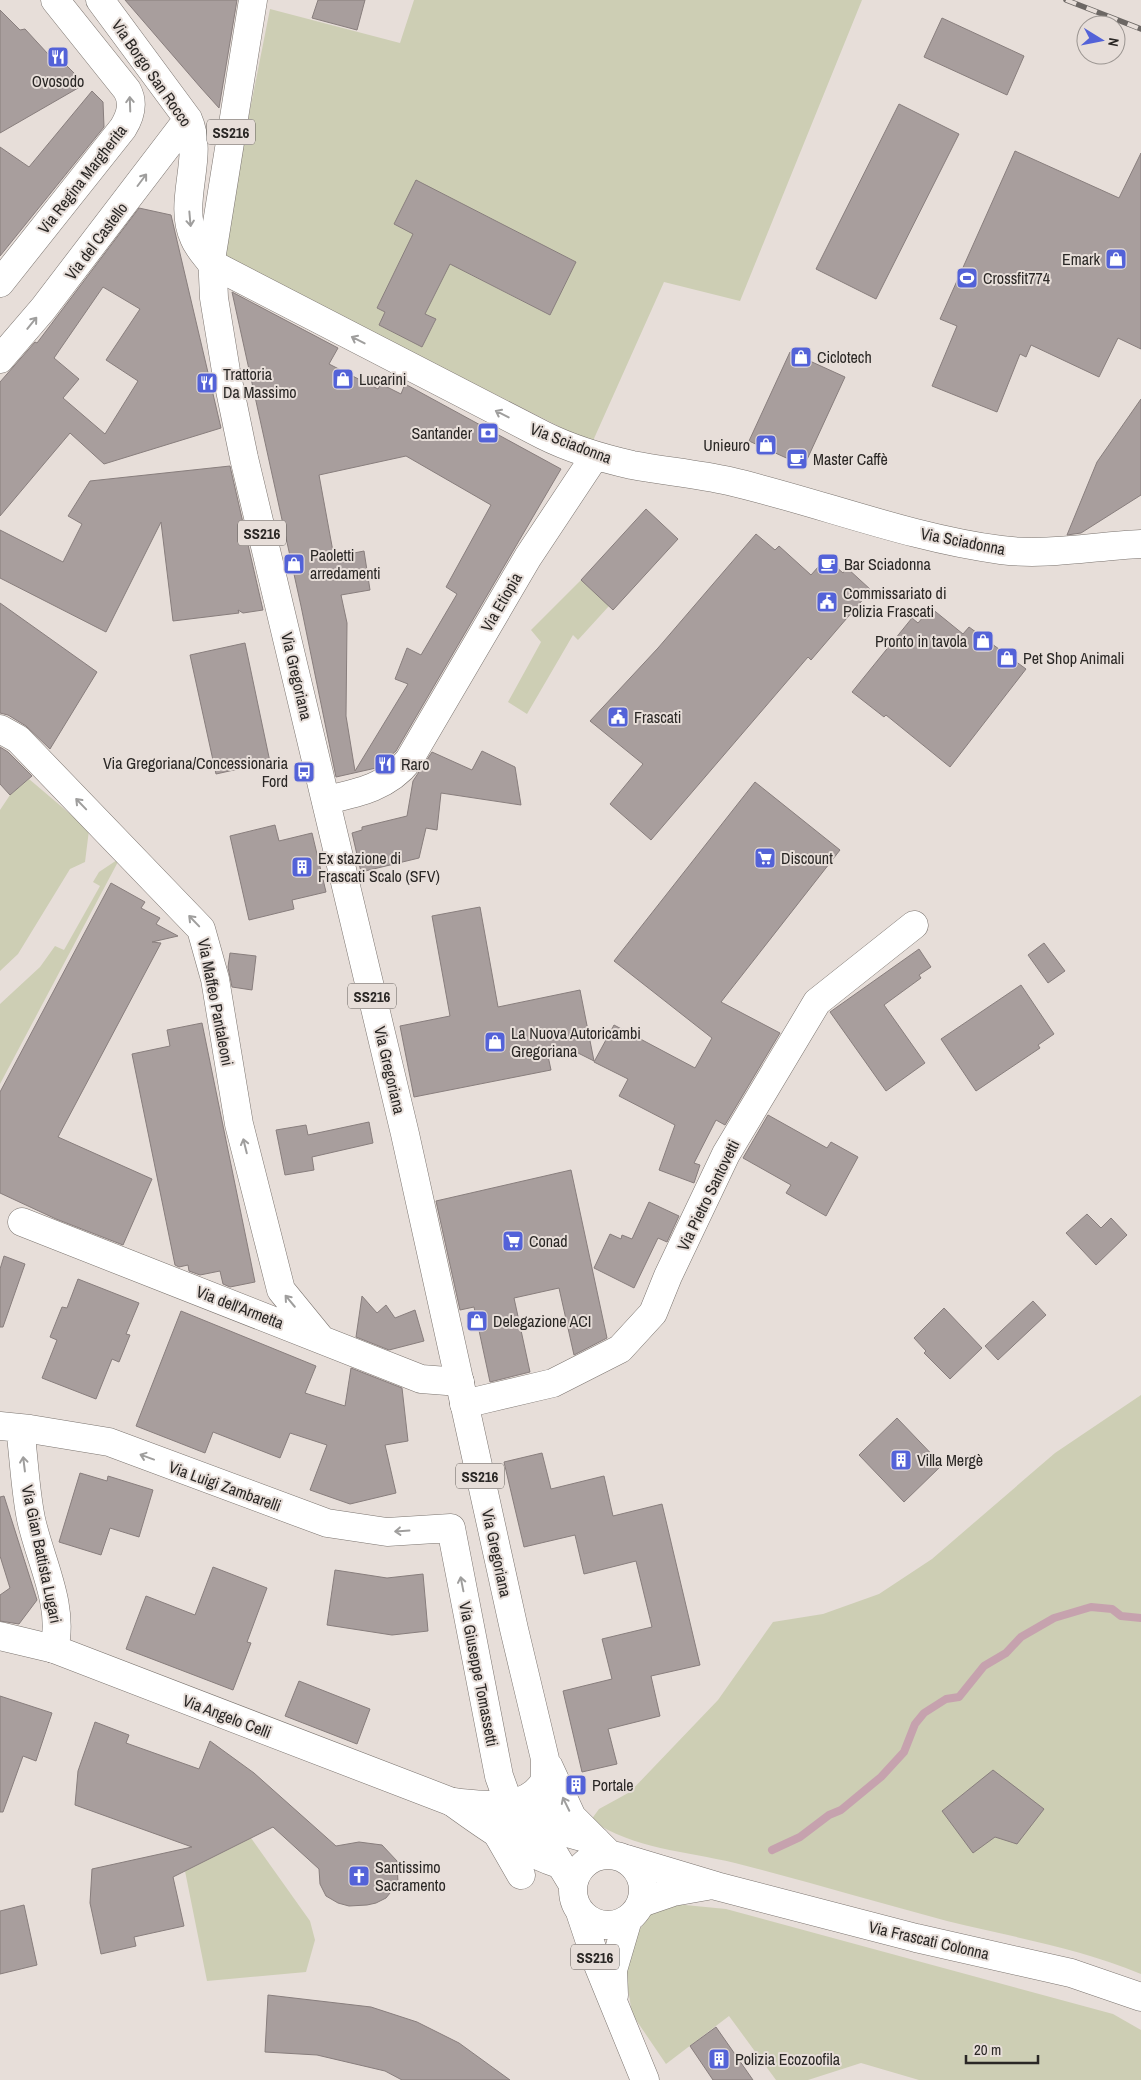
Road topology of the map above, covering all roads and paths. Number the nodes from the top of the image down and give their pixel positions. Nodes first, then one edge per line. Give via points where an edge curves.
1 (55, 0) edge
2 (100, 0) edge
3 (253, 0) edge
4 (188, 119) junction
5 (212, 264) junction
6 (0, 282) edge
7 (0, 359) edge
8 (595, 456) junction
9 (1141, 544) edge
10 (0, 729) edge
11 (326, 800) junction
12 (914, 925) dead end
13 (22, 1222) dead end
14 (321, 1339) junction
15 (462, 1393) junction
16 (10, 1427) edge
17 (451, 1528) joint
18 (0, 1636) edge
19 (54, 1649) junction
20 (545, 1770) junction
21 (507, 1818) junction
22 (544, 1826) junction
23 (610, 1852) junction
24 (521, 1875) dead end
25 (566, 1875) junction
26 (716, 1886) junction
27 (635, 1911) junction
28 (580, 1912) junction
29 (1141, 1997) edge
30 (614, 2001) junction
31 (645, 2080) edge

6 -> 1 street, Via Regina Margherita via 120,133 131,110 127,90
2 - 4 street, Via Borgo San Rocco
3 - 5 street, SS216 via 214,233
4 -> 5 street, Via Borgo San Rocco via 194,140 190,224 194,238
7 -> 4 street, Via del Castello via 43,309
8 -> 5 street, Via Sciadonna via 542,435
5 - 11 street, Via Gregoriana / SS216 via 214,298 232,406
8 - 9 street, Via Sciadonna via 724,480 955,542 1018,551
8 - 11 street, Via Etiopia via 528,557 413,753 398,773 365,791
14 -> 10 street, Via Maffeo Pantaleoni via 281,1290 239,1124 215,980 201,929 18,740
11 - 15 street, Via Gregoriana / SS216
12 - 15 street, Via Pietro Santovetti via 817,1002 726,1154 668,1276 654,1313 620,1349 553,1383
13 - 14 street, Via dell'Armetta
14 - 15 street, Via dell'Armetta
15 - 20 street, Via Gregoriana / SS216
17 -> 16 street, Via Luigi Zambarelli via 387,1532 326,1524 109,1442
19 -> 16 street, Via Gian Battista Lugari via 58,1635 55,1608
21 -> 17 street, Via Giuseppe Tomassetti
18 - 19 street, Via Angelo Celli
19 - 21 street, Via Angelo Celli via 452,1802 497,1806
20 - 21 street, Via Angelo Celli via 542,1787
20 - 22 street, Via Gregoriana
23 -> 20 street, Via Gregoriana via 572,1816
21 - 22 street, Via Angelo Celli
21 - 24 street, Via Giuseppe Tomassetti
21 - 25 street via 544,1859
22 - 23 street, Via Angelo Celli
22 - 25 street, Via Gregoriana
23 - 25 street via 585,1863 576,1876
23 - 26 street, Via Frascati Colonna
23 - 27 street via 640,1873 643,1883
25 - 28 street
26 - 27 street, Via Frascati Colonna via 696,1887
26 - 29 street, Via Frascati Colonna via 916,1938 1071,1973
27 - 28 street via 619,1924 608,1926 588,1919
27 - 30 street, SS216 via 613,1970
28 - 30 street, SS216
30 - 31 street, SS216

